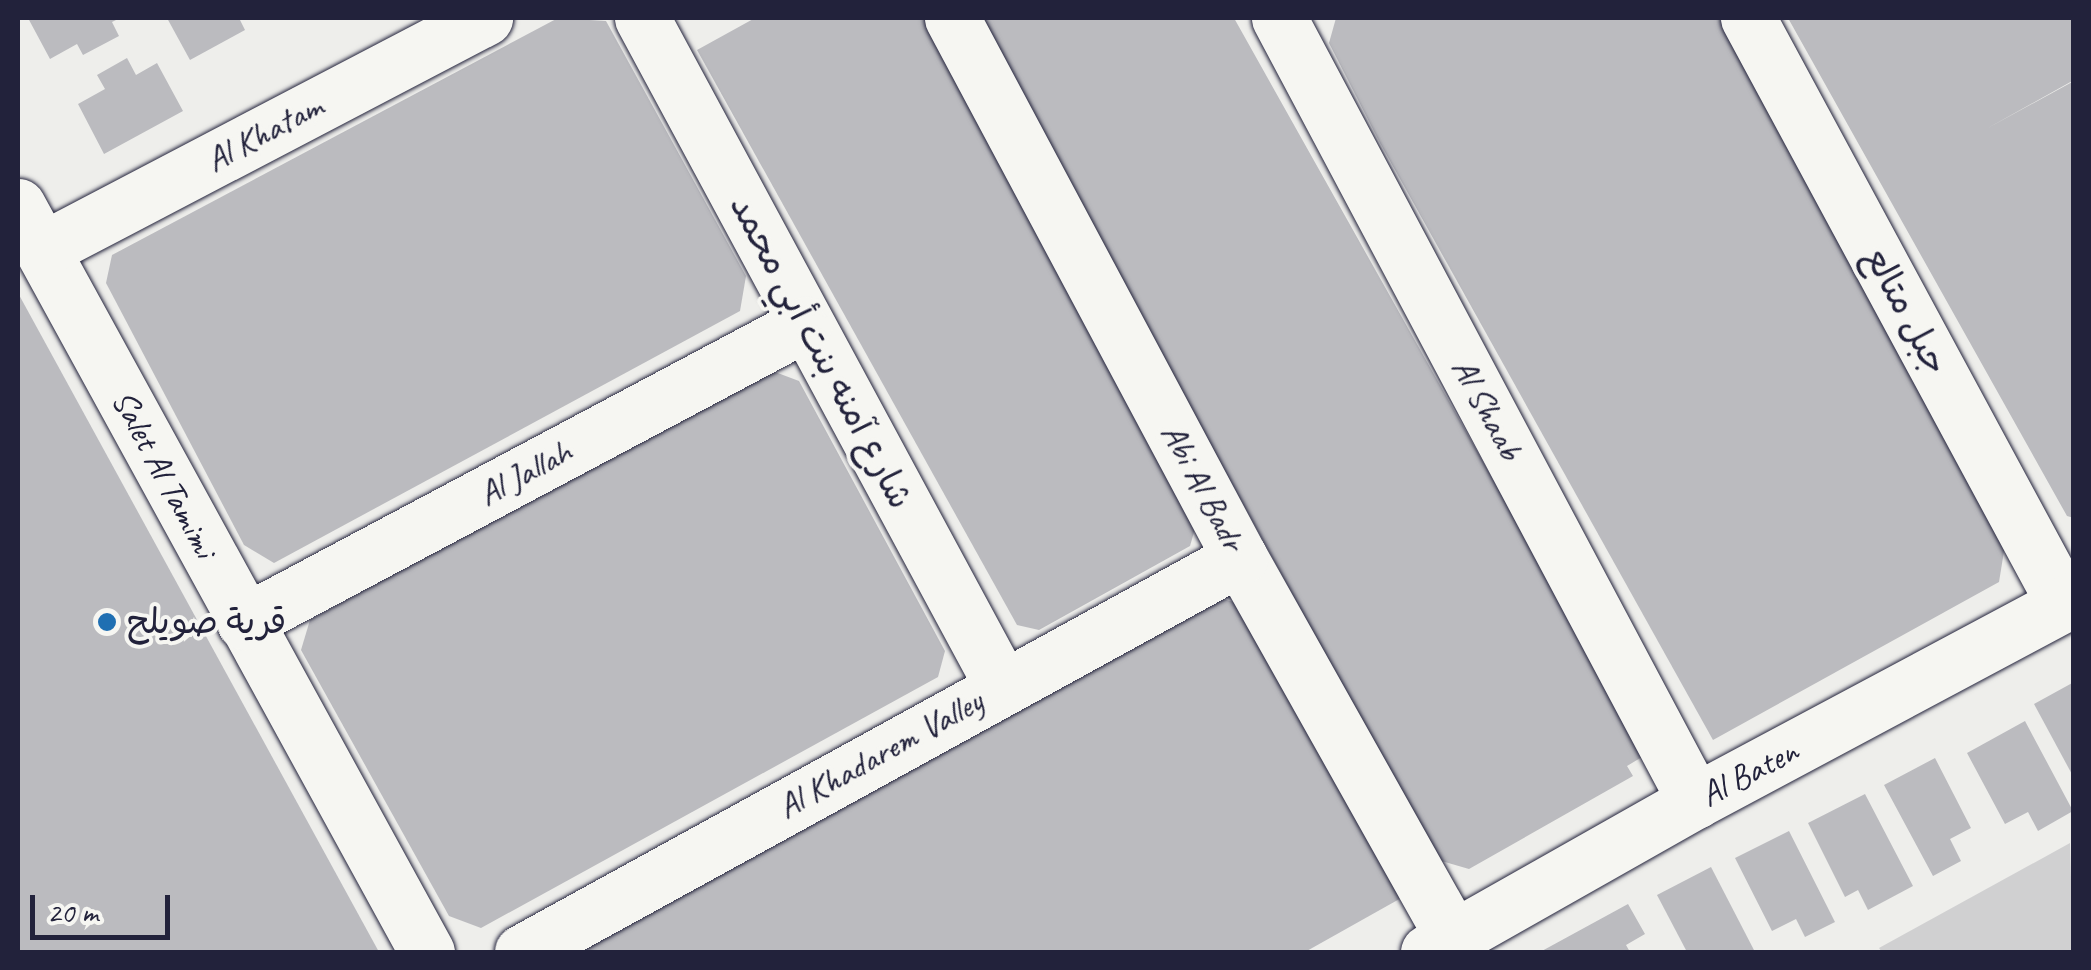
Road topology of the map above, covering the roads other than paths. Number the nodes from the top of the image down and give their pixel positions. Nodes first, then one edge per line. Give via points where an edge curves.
1 (485, 18) edge
2 (642, 18) edge
3 (952, 18) edge
4 (1280, 18) edge
5 (1748, 18) edge
6 (30, 228) edge
7 (805, 324) junction
8 (1240, 558) junction
9 (2069, 601) edge
10 (244, 622) junction
11 (1002, 686) junction
12 (1695, 801) junction
13 (1447, 948) edge
14 (427, 952) edge
15 (522, 952) edge

1 - 6 street, Al Khatam
2 - 7 street, شارع آمنه بنت أبي محمد
3 - 8 street, Abi Al Badr
4 - 12 street, Al Shaab
5 - 9 street, جبل متالع
6 - 10 street, Salet Al Tamimi
7 - 10 street, Al Jallah
7 - 11 street, شارع آمنه بنت أبي محمد
8 - 11 street, Al Khadarem Valley
8 - 13 street, Abi Al Badr
9 - 12 street, Al Baten
10 - 14 street, Salet Al Tamimi
11 - 15 street, Al Khadarem Valley
12 - 13 street, Al Baten

